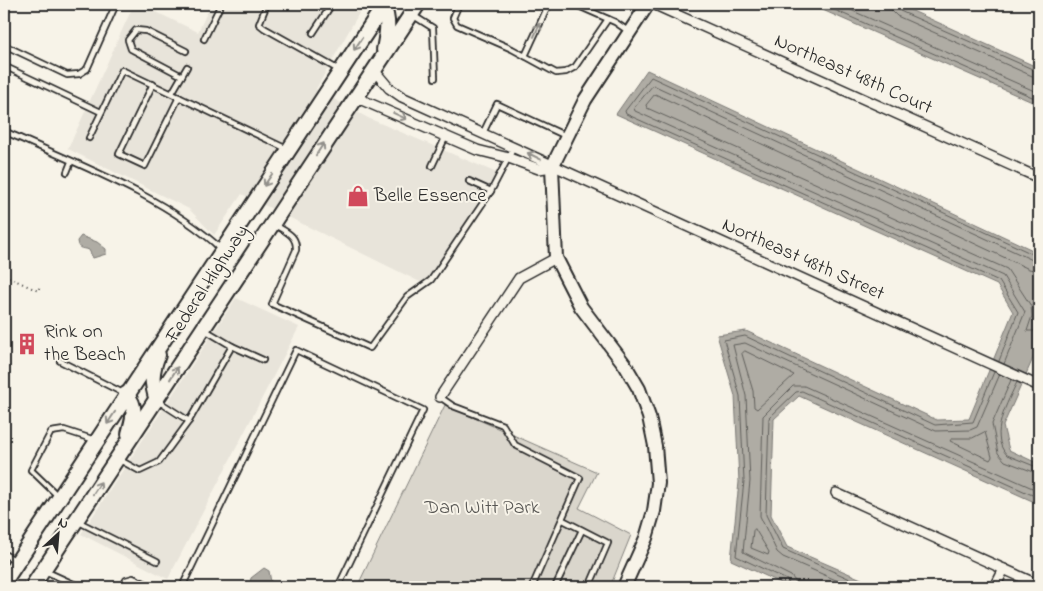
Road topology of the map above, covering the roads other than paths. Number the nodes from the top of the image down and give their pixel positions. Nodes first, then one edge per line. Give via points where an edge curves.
1 (116, 4) edge
2 (221, 4) edge
3 (267, 4) edge
4 (332, 4) edge
5 (382, 4) edge
6 (459, 4) edge
7 (549, 4) edge
8 (574, 4) edge
9 (648, 4) edge
10 (653, 4) edge
11 (414, 9) edge
12 (608, 19) junction
13 (629, 32) junction
14 (313, 33) dead end
15 (204, 39) dead end
16 (4, 45) edge
17 (186, 51) dead end
18 (384, 53) junction
19 (525, 56) junction
20 (4, 66) edge
21 (187, 67) dead end
22 (373, 69) junction
23 (340, 71) junction
24 (182, 76) junction
25 (435, 78) dead end
26 (153, 84) junction
27 (172, 93) junction
28 (179, 97) junction
29 (355, 97) junction
30 (102, 112) junction
31 (4, 131) edge
32 (484, 133) junction
33 (446, 136) junction
34 (566, 136) junction
35 (89, 138) dead end
36 (514, 147) junction
37 (288, 149) junction
38 (509, 158) junction
39 (71, 162) junction
40 (432, 166) dead end
41 (552, 166) junction
42 (67, 172) dead end
43 (1039, 178) edge
44 (469, 181) dead end
45 (491, 191) junction
46 (272, 222) junction
47 (222, 250) junction
48 (556, 258) junction
49 (202, 329) junction
50 (165, 336) junction
51 (232, 346) junction
52 (60, 360) dead end
53 (263, 360) dead end
54 (1039, 386) edge
55 (126, 394) junction
56 (440, 397) joint
57 (157, 400) junction
58 (189, 421) junction
59 (96, 440) junction
60 (127, 442) junction
61 (117, 458) junction
62 (836, 493) dead end
63 (59, 497) junction
64 (562, 520) junction
65 (76, 521) junction
66 (582, 530) junction
67 (4, 554) edge
68 (157, 561) dead end
69 (17, 562) junction
70 (1004, 569) junction
71 (44, 570) junction
72 (4, 582) edge
73 (1039, 585) edge
74 (32, 587) edge
75 (80, 587) edge
76 (123, 587) edge
77 (153, 587) edge
78 (182, 587) edge
79 (338, 587) edge
80 (532, 587) edge
81 (555, 587) edge
82 (589, 587) edge
83 (624, 587) edge
84 (996, 587) edge

1 - 16 lane via 86,69 79,74 67,75
2 - 15 lane
3 - 23 lane via 260,17 264,28
4 - 14 lane
5 - 18 main road via 388,27
5 -> 23 main road, Federal Highway
6 - 19 lane via 453,18 457,25
19 -> 7 lane
8 - 12 lane
9 - 13 street
10 - 43 street, Northeast 48th Court
11 - 18 main road, Federal Highway
11 - 25 lane via 433,28
12 - 13 lane
12 - 19 lane via 575,67 566,72 556,73
13 - 34 street
17 - 24 lane via 146,31 136,30 128,40 131,49
18 - 22 main road, Federal Highway
20 - 30 lane
21 - 24 lane
22 - 29 main road, Federal Highway
22 - 32 street, Northeast 48th Street via 389,88 402,96
23 - 37 main road, Federal Highway
24 - 27 lane
26 - 27 lane
26 - 28 lane via 119,154 145,166
26 - 30 lane via 122,70
27 - 28 lane
28 - 37 lane
29 -> 33 street, Northeast 48th Street
46 -> 29 main road, Federal Highway
30 - 35 lane
31 - 39 lane
32 - 34 lane via 497,104
32 - 36 street, Northeast 48th Street
33 - 38 street, Northeast 48th Street via 477,150
33 - 40 lane
34 - 41 street
36 - 38 lane
41 -> 36 street, Northeast 48th Street
37 -> 47 main road, Federal Highway
38 - 41 street, Northeast 48th Street via 539,170
38 - 45 lane
39 - 42 lane
39 - 47 lane via 158,203
41 - 48 street
41 - 54 street, Northeast 48th Street
44 - 45 lane
45 - 46 lane via 431,280 407,297 370,348 272,304 296,250 296,242 293,236
46 - 49 main road, Federal Highway
47 - 50 main road, Federal Highway
48 - 56 street via 519,278
48 - 83 street via 581,307 626,365 639,389 655,446 658,483 646,538
49 - 51 lane
57 -> 49 main road, Federal Highway
50 - 55 main road, Federal Highway
50 - 57 main road via 152,371
51 - 53 lane
51 - 58 lane
52 - 55 lane
55 -> 59 main road, Federal Highway
55 - 60 main road via 132,400 135,412
56 - 64 lane via 453,406 503,425 515,446 580,478
57 - 58 lane
57 - 60 main road, Federal Highway
58 - 61 lane via 159,462 140,471
59 - 63 main road, Federal Highway
59 - 63 lane via 64,430 51,432 32,470
60 - 61 main road, Federal Highway
65 -> 61 main road, Federal Highway
62 - 70 street
63 - 69 main road, Federal Highway
64 - 66 lane
64 - 80 lane
65 - 68 lane
65 - 71 main road, Federal Highway
66 - 81 lane
66 - 82 lane via 608,543
67 - 69 lane
69 - 72 main road, Federal Highway
70 - 73 street
70 - 84 street
71 - 74 main road, Federal Highway
71 - 75 lane
76 - 77 lane via 126,580 133,578
78 - 79 lane via 296,350 423,410

